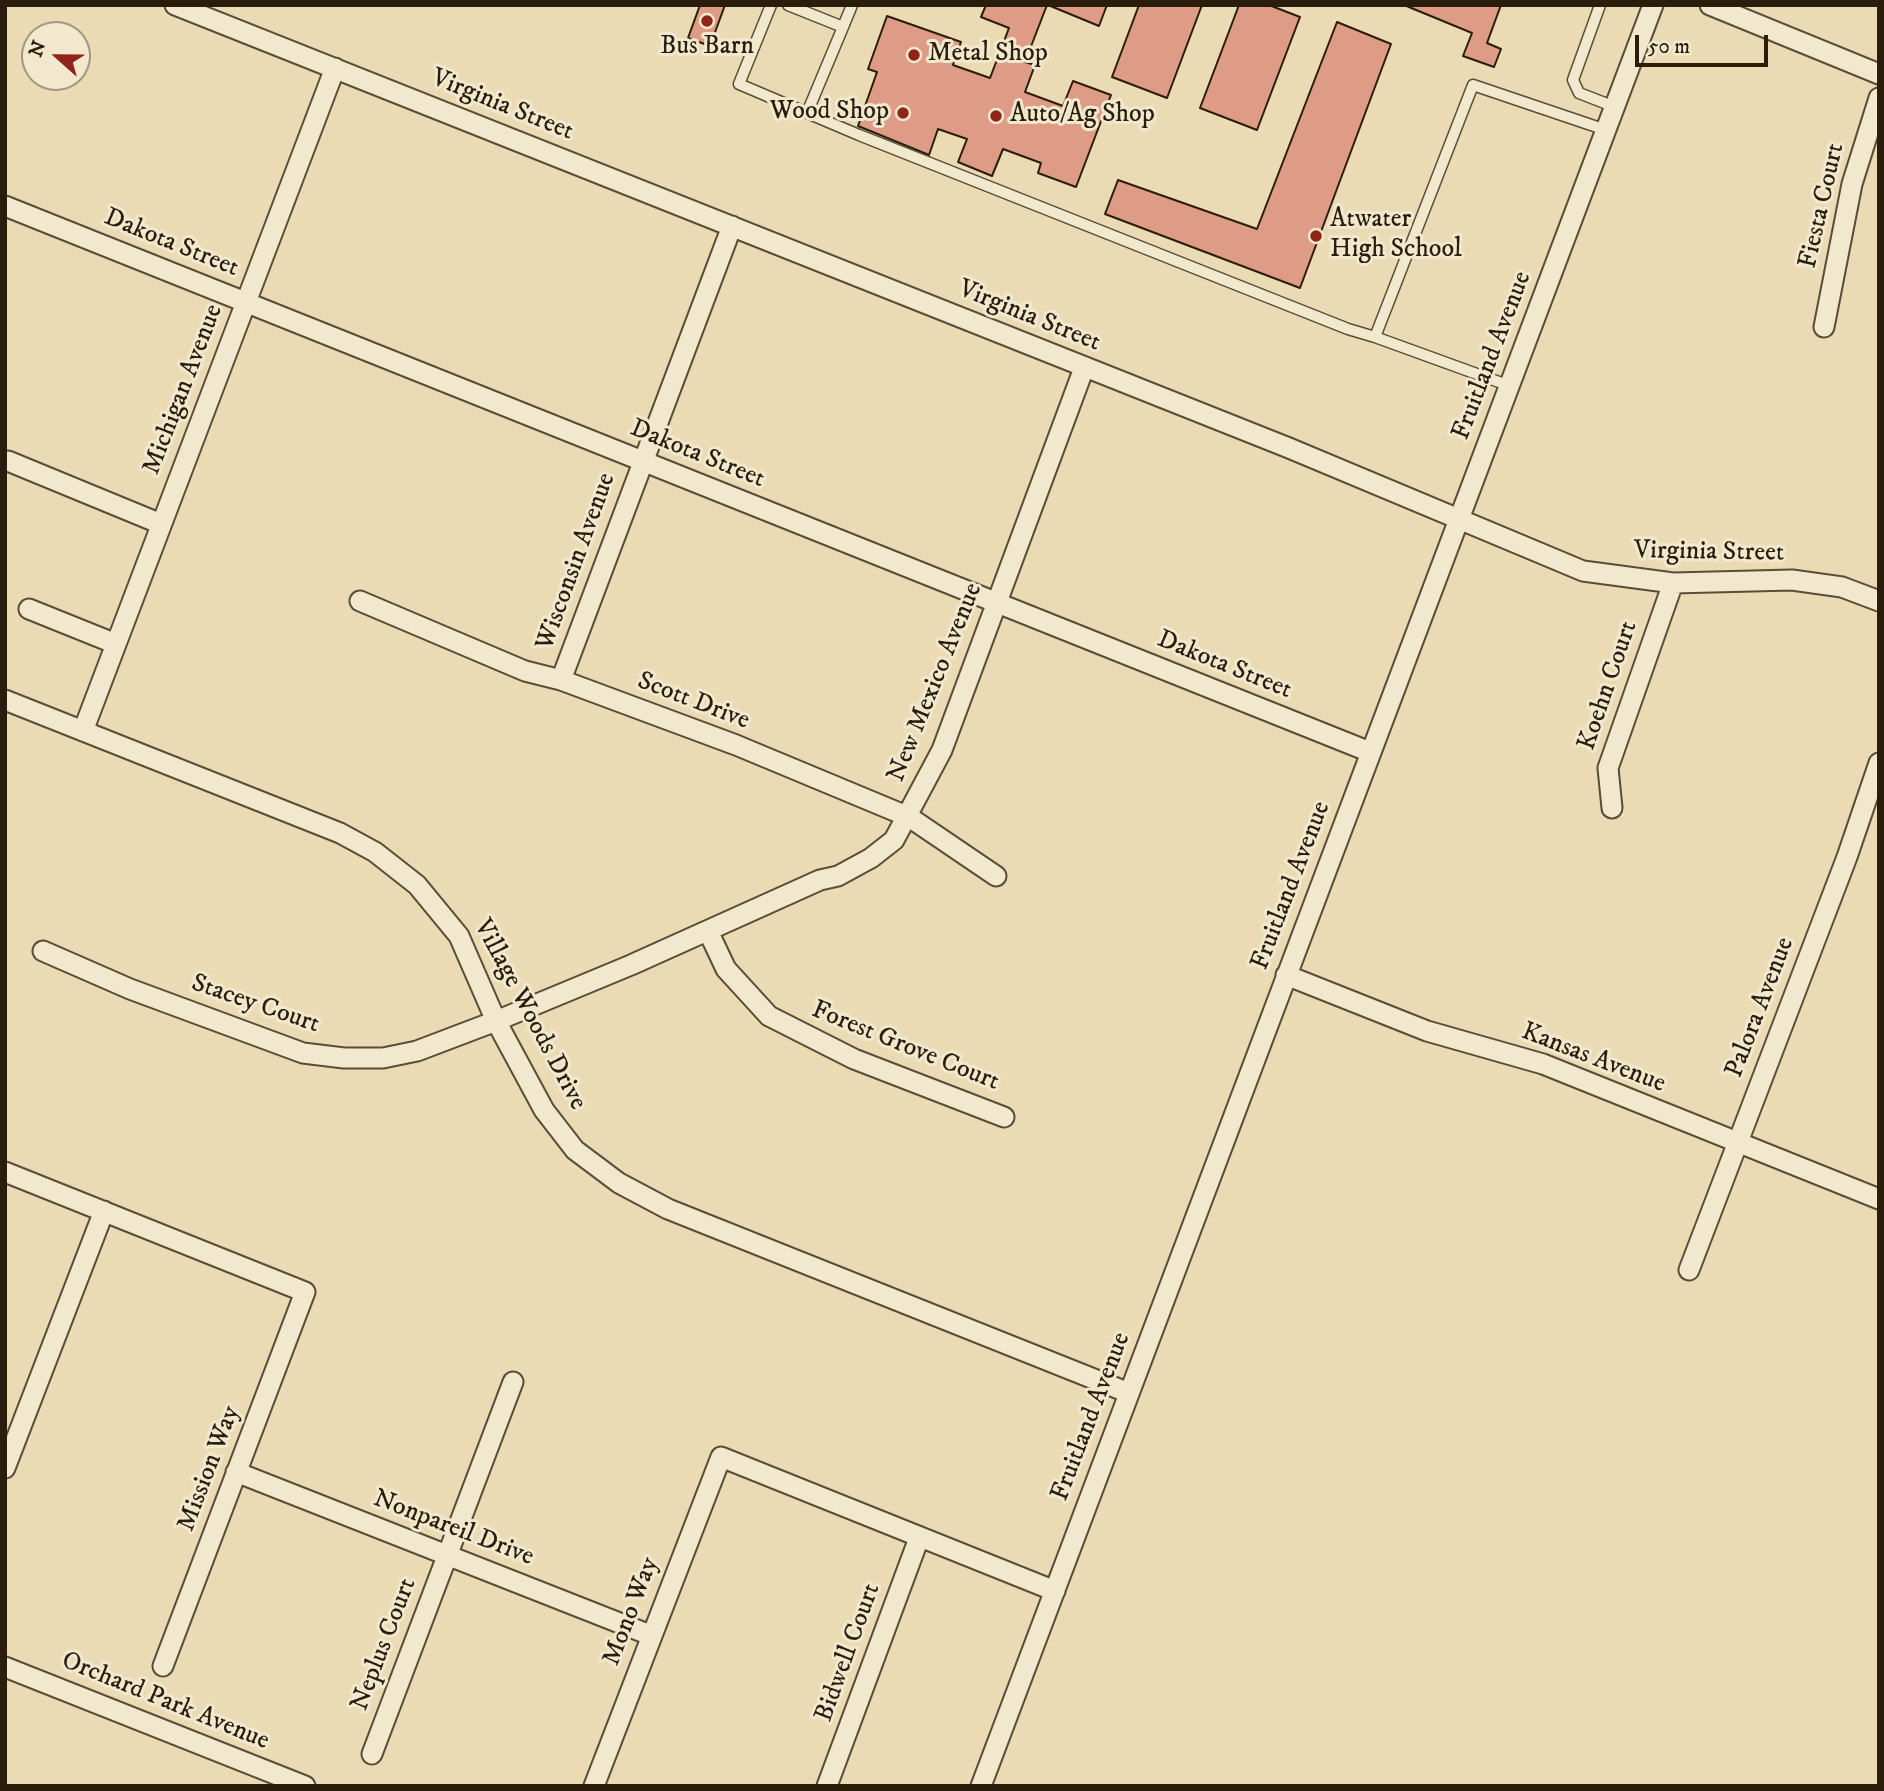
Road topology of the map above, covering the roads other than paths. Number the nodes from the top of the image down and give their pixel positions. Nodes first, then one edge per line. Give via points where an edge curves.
1 (175, 5) edge
2 (771, 5) edge
3 (852, 5) edge
4 (1600, 5) edge
5 (1654, 5) edge
6 (1710, 5) edge
7 (796, 7) edge
8 (843, 27) junction
9 (335, 68) junction
10 (1879, 74) edge
11 (1879, 98) edge
12 (1615, 107) junction
13 (807, 113) junction
14 (1606, 130) junction
15 (5, 206) edge
16 (732, 226) junction
17 (245, 302) junction
18 (1824, 327) dead end
19 (1375, 337) junction
20 (1084, 368) junction
21 (1510, 386) junction
22 (8, 461) dead end
23 (643, 462) junction
24 (1460, 520) junction
25 (161, 524) junction
26 (1673, 583) junction
27 (1879, 600) edge
28 (360, 601) dead end
29 (996, 603) junction
30 (29, 610) dead end
31 (116, 644) junction
32 (561, 680) junction
33 (5, 700) edge
34 (83, 731) junction
35 (1370, 752) junction
36 (1879, 763) edge
37 (1612, 808) dead end
38 (908, 817) junction
39 (996, 876) dead end
40 (708, 931) junction
41 (43, 951) dead end
42 (1286, 975) junction
43 (496, 1021) junction
44 (1004, 1117) dead end
45 (1738, 1143) junction
46 (5, 1172) edge
47 (1879, 1199) edge
48 (104, 1212) junction
49 (1689, 1270) dead end
50 (513, 1382) dead end
51 (1129, 1393) junction
52 (5, 1468) edge
53 (236, 1472) junction
54 (919, 1538) junction
55 (446, 1555) junction
56 (1055, 1591) junction
57 (650, 1635) junction
58 (163, 1666) dead end
59 (5, 1667) edge
60 (372, 1754) dead end
61 (305, 1786) edge
62 (594, 1786) edge
63 (827, 1786) edge
64 (981, 1786) edge

1 - 9 street, Virginia Street
2 - 13 lane via 739,84
3 - 8 lane
4 - 12 lane via 1573,80 1579,93
5 - 12 street, Fruitland Avenue
6 - 10 street
7 - 8 lane
8 - 13 lane
9 - 16 street, Virginia Street
9 - 17 street, Michigan Avenue
11 - 18 street, Fiesta Court via 1852,184
12 - 14 street, Fruitland Avenue
13 - 19 lane
14 - 19 lane via 1473,85
14 - 21 street, Fruitland Avenue
15 - 17 street, Dakota Street
16 - 20 street, Virginia Street
16 - 23 street, Wisconsin Avenue
17 - 23 street, Dakota Street
17 - 25 street, Michigan Avenue
19 - 21 lane
20 - 24 street, Virginia Street
20 - 29 street, New Mexico Avenue
21 - 24 street, Fruitland Avenue
22 - 25 street
23 - 29 street, Dakota Street
23 - 32 street, Wisconsin Avenue
24 - 26 street, Virginia Street via 1583,571
24 - 35 street, Fruitland Avenue
25 - 31 street, Michigan Avenue
26 - 27 street, Virginia Street via 1792,580 1842,587
26 - 37 street, Koehn Court via 1608,768
28 - 32 street, Scott Drive via 524,671
29 - 35 street, Dakota Street
29 - 38 street, New Mexico Avenue via 942,750
30 - 31 street
31 - 34 street, Michigan Avenue
32 - 38 street, Scott Drive via 736,745
33 - 34 street, Village Woods Drive
34 - 43 street, Village Woods Drive via 340,833 375,852 439,909 477,971
35 - 42 street, Fruitland Avenue
36 - 45 street, Palora Avenue
38 - 39 street, Scott Drive
38 - 40 street, New Mexico Avenue via 894,840 871,858
40 - 43 street, New Mexico Avenue
40 - 44 street, Forest Grove Court via 726,969 769,1016 854,1059
41 - 43 street, Stacey Court via 130,989 303,1053 383,1058 416,1051
42 - 45 street, Kansas Avenue via 1427,1031 1543,1064
42 - 51 street, Fruitland Avenue
43 - 51 street, Village Woods Drive via 544,1110 575,1150 619,1183 668,1209
45 - 47 street, Kansas Avenue
45 - 49 street, Palora Avenue
46 - 48 street
48 - 52 street
48 - 53 street, Mission Way via 305,1292
50 - 55 street, Neplus Court
51 - 56 street, Fruitland Avenue
53 - 55 street, Nonpareil Drive
53 - 58 street, Mission Way
54 - 56 street
54 - 57 street, Mono Way via 721,1457
54 - 63 street, Bidwell Court
55 - 57 street, Nonpareil Drive
55 - 60 street, Neplus Court
56 - 64 street, Fruitland Avenue
57 - 62 street, Mono Way
59 - 61 street, Orchard Park Avenue

